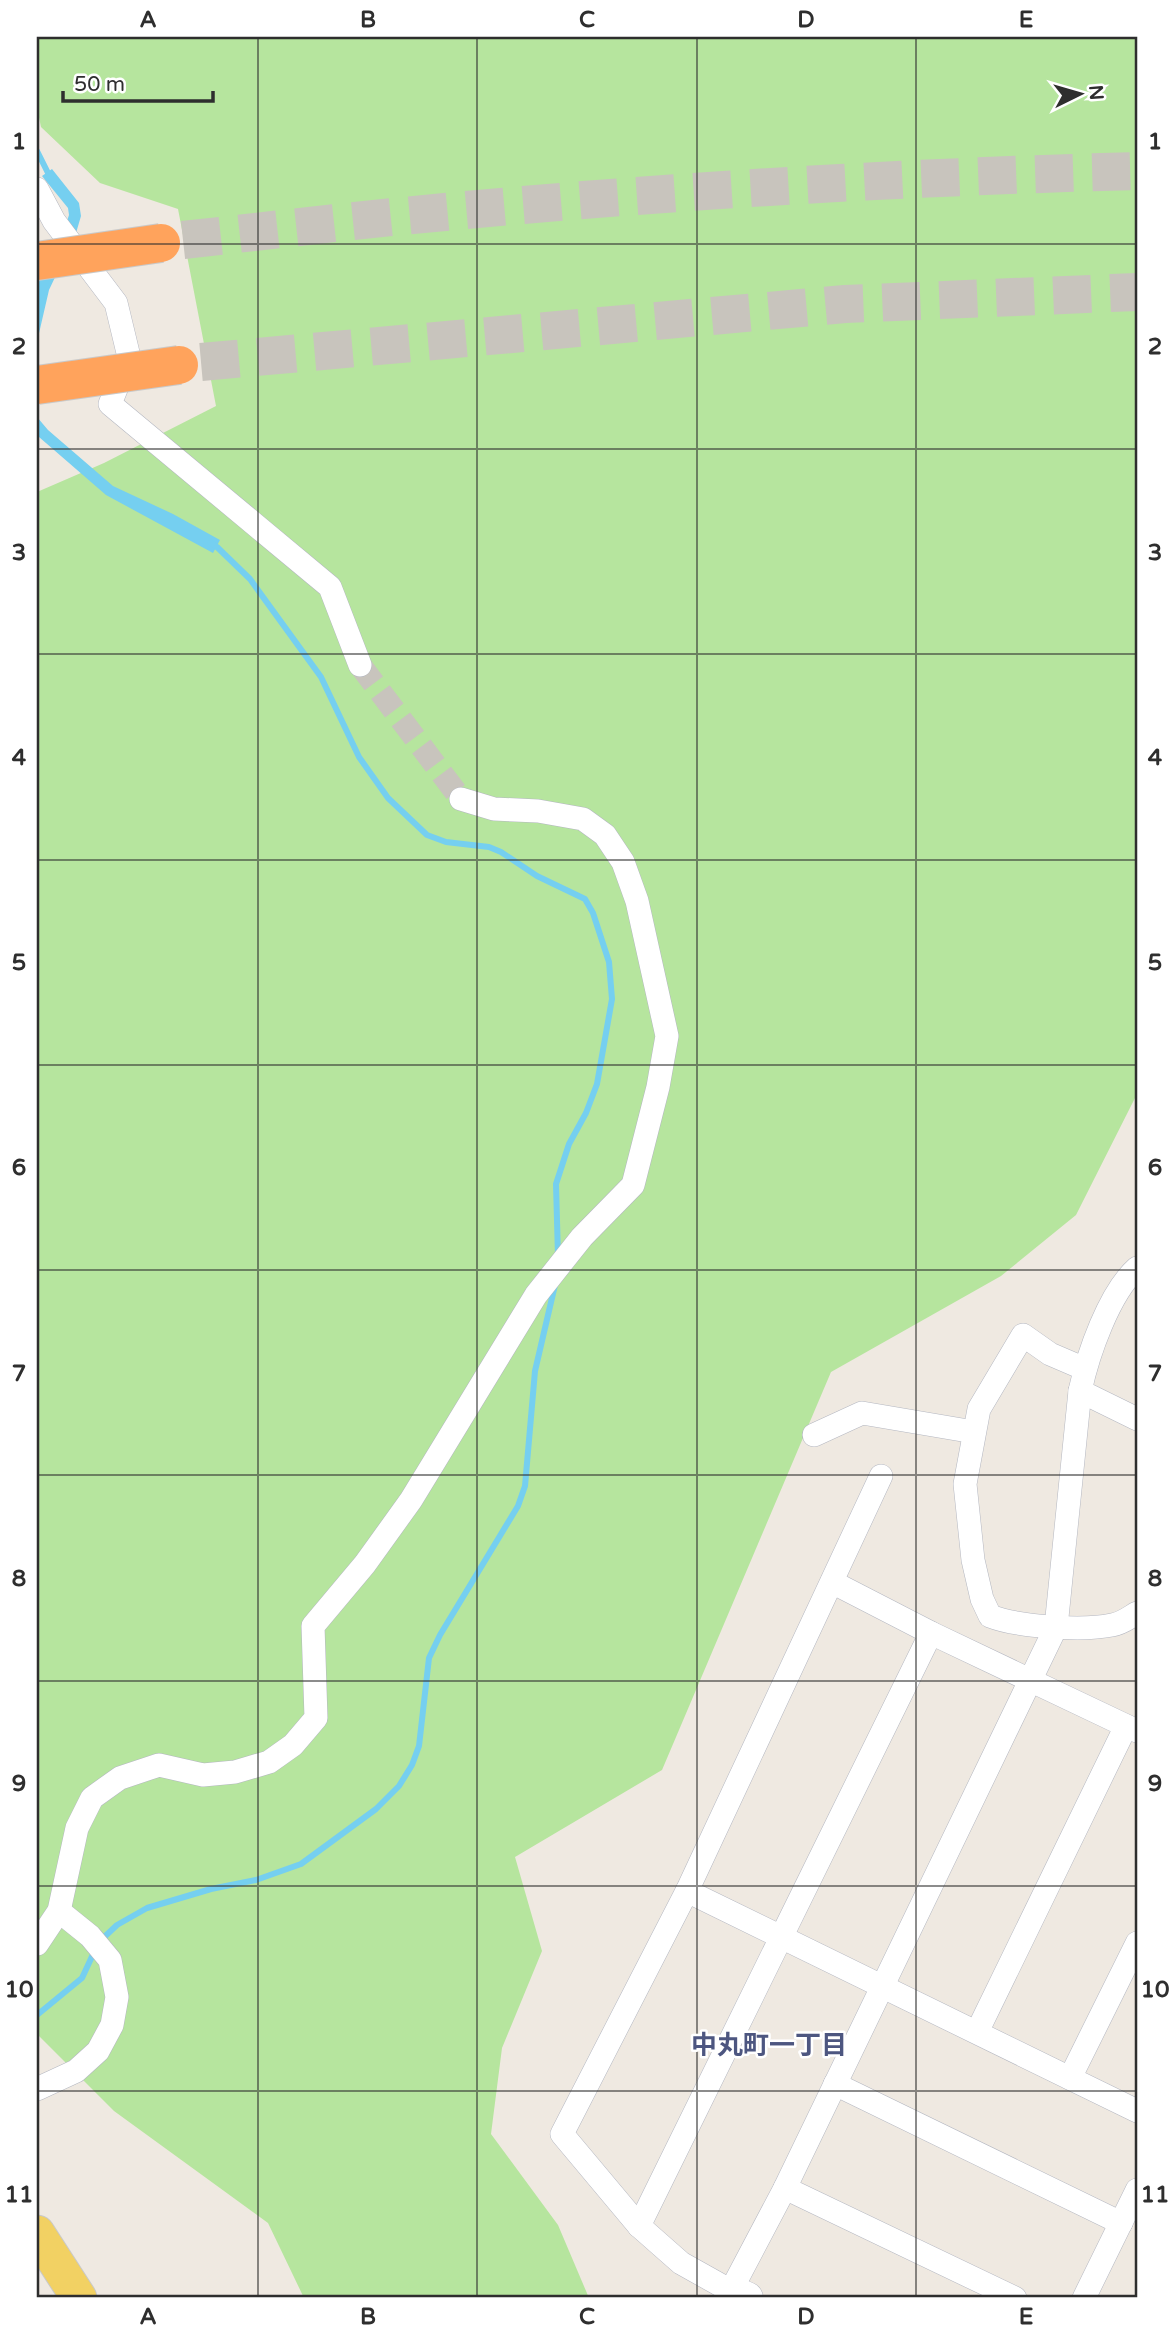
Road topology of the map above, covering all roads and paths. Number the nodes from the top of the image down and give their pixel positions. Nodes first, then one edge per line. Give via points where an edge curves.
1 (37, 189) edge
2 (161, 243) tunnel mouth
3 (37, 261) edge
4 (179, 365) tunnel mouth
5 (37, 385) edge
6 (359, 664) tunnel mouth
7 (461, 799) tunnel mouth
8 (1137, 1268) edge
9 (1083, 1380) junction
10 (1137, 1419) edge
11 (975, 1433) junction
12 (814, 1435) dead end
13 (881, 1476) dead end
14 (832, 1582) junction
15 (1137, 1613) edge
16 (1056, 1627) junction
17 (931, 1633) junction
18 (1032, 1681) junction
19 (1132, 1729) edge
20 (687, 1891) junction
21 (59, 1911) junction
22 (782, 1937) junction
23 (1137, 1943) edge
24 (37, 1944) edge
25 (882, 1986) junction
26 (977, 2032) junction
27 (1070, 2078) junction
28 (835, 2084) junction
29 (37, 2089) edge
30 (1137, 2111) edge
31 (785, 2188) junction
32 (1137, 2190) edge
33 (1121, 2223) junction
34 (639, 2226) junction
35 (37, 2233) edge
36 (735, 2296) edge
37 (79, 2298) edge
38 (1015, 2298) edge
39 (1084, 2298) edge

1 - 6 street via 54,221 116,303 129,357 110,404 330,587
2 - 3 highway, bridge
4 - 5 highway, bridge
7 - 21 street via 494,809 583,819 605,835 623,862 640,913 667,1036 633,1185 582,1237 536,1295 411,1500 313,1626 316,1718 293,1745 269,1762 202,1775 159,1765 120,1778 92,1798 77,1828
8 - 9 street via 1118,1289
9 - 10 street
9 - 11 street via 1023,1335 979,1409
9 - 16 street
11 - 12 street via 862,1413
11 - 16 street via 965,1484 982,1599 990,1616
13 - 14 street
14 - 17 street
14 - 20 street
15 - 16 street via 1114,1625
16 - 18 street
17 - 18 street
17 - 22 street
18 - 19 street
18 - 25 street
19 - 26 street
20 - 22 street
20 - 34 street via 562,2134
21 - 24 street
21 - 29 street via 110,1960 117,1997 111,2025 98,2051 76,2071
22 - 25 street
22 - 34 street
23 - 27 street
25 - 26 street
25 - 28 street
26 - 27 street
27 - 30 street
28 - 31 street
28 - 33 street
31 - 36 street
31 - 38 street
32 - 33 street
33 - 39 street
34 - 36 street via 681,2263
35 - 37 main road

